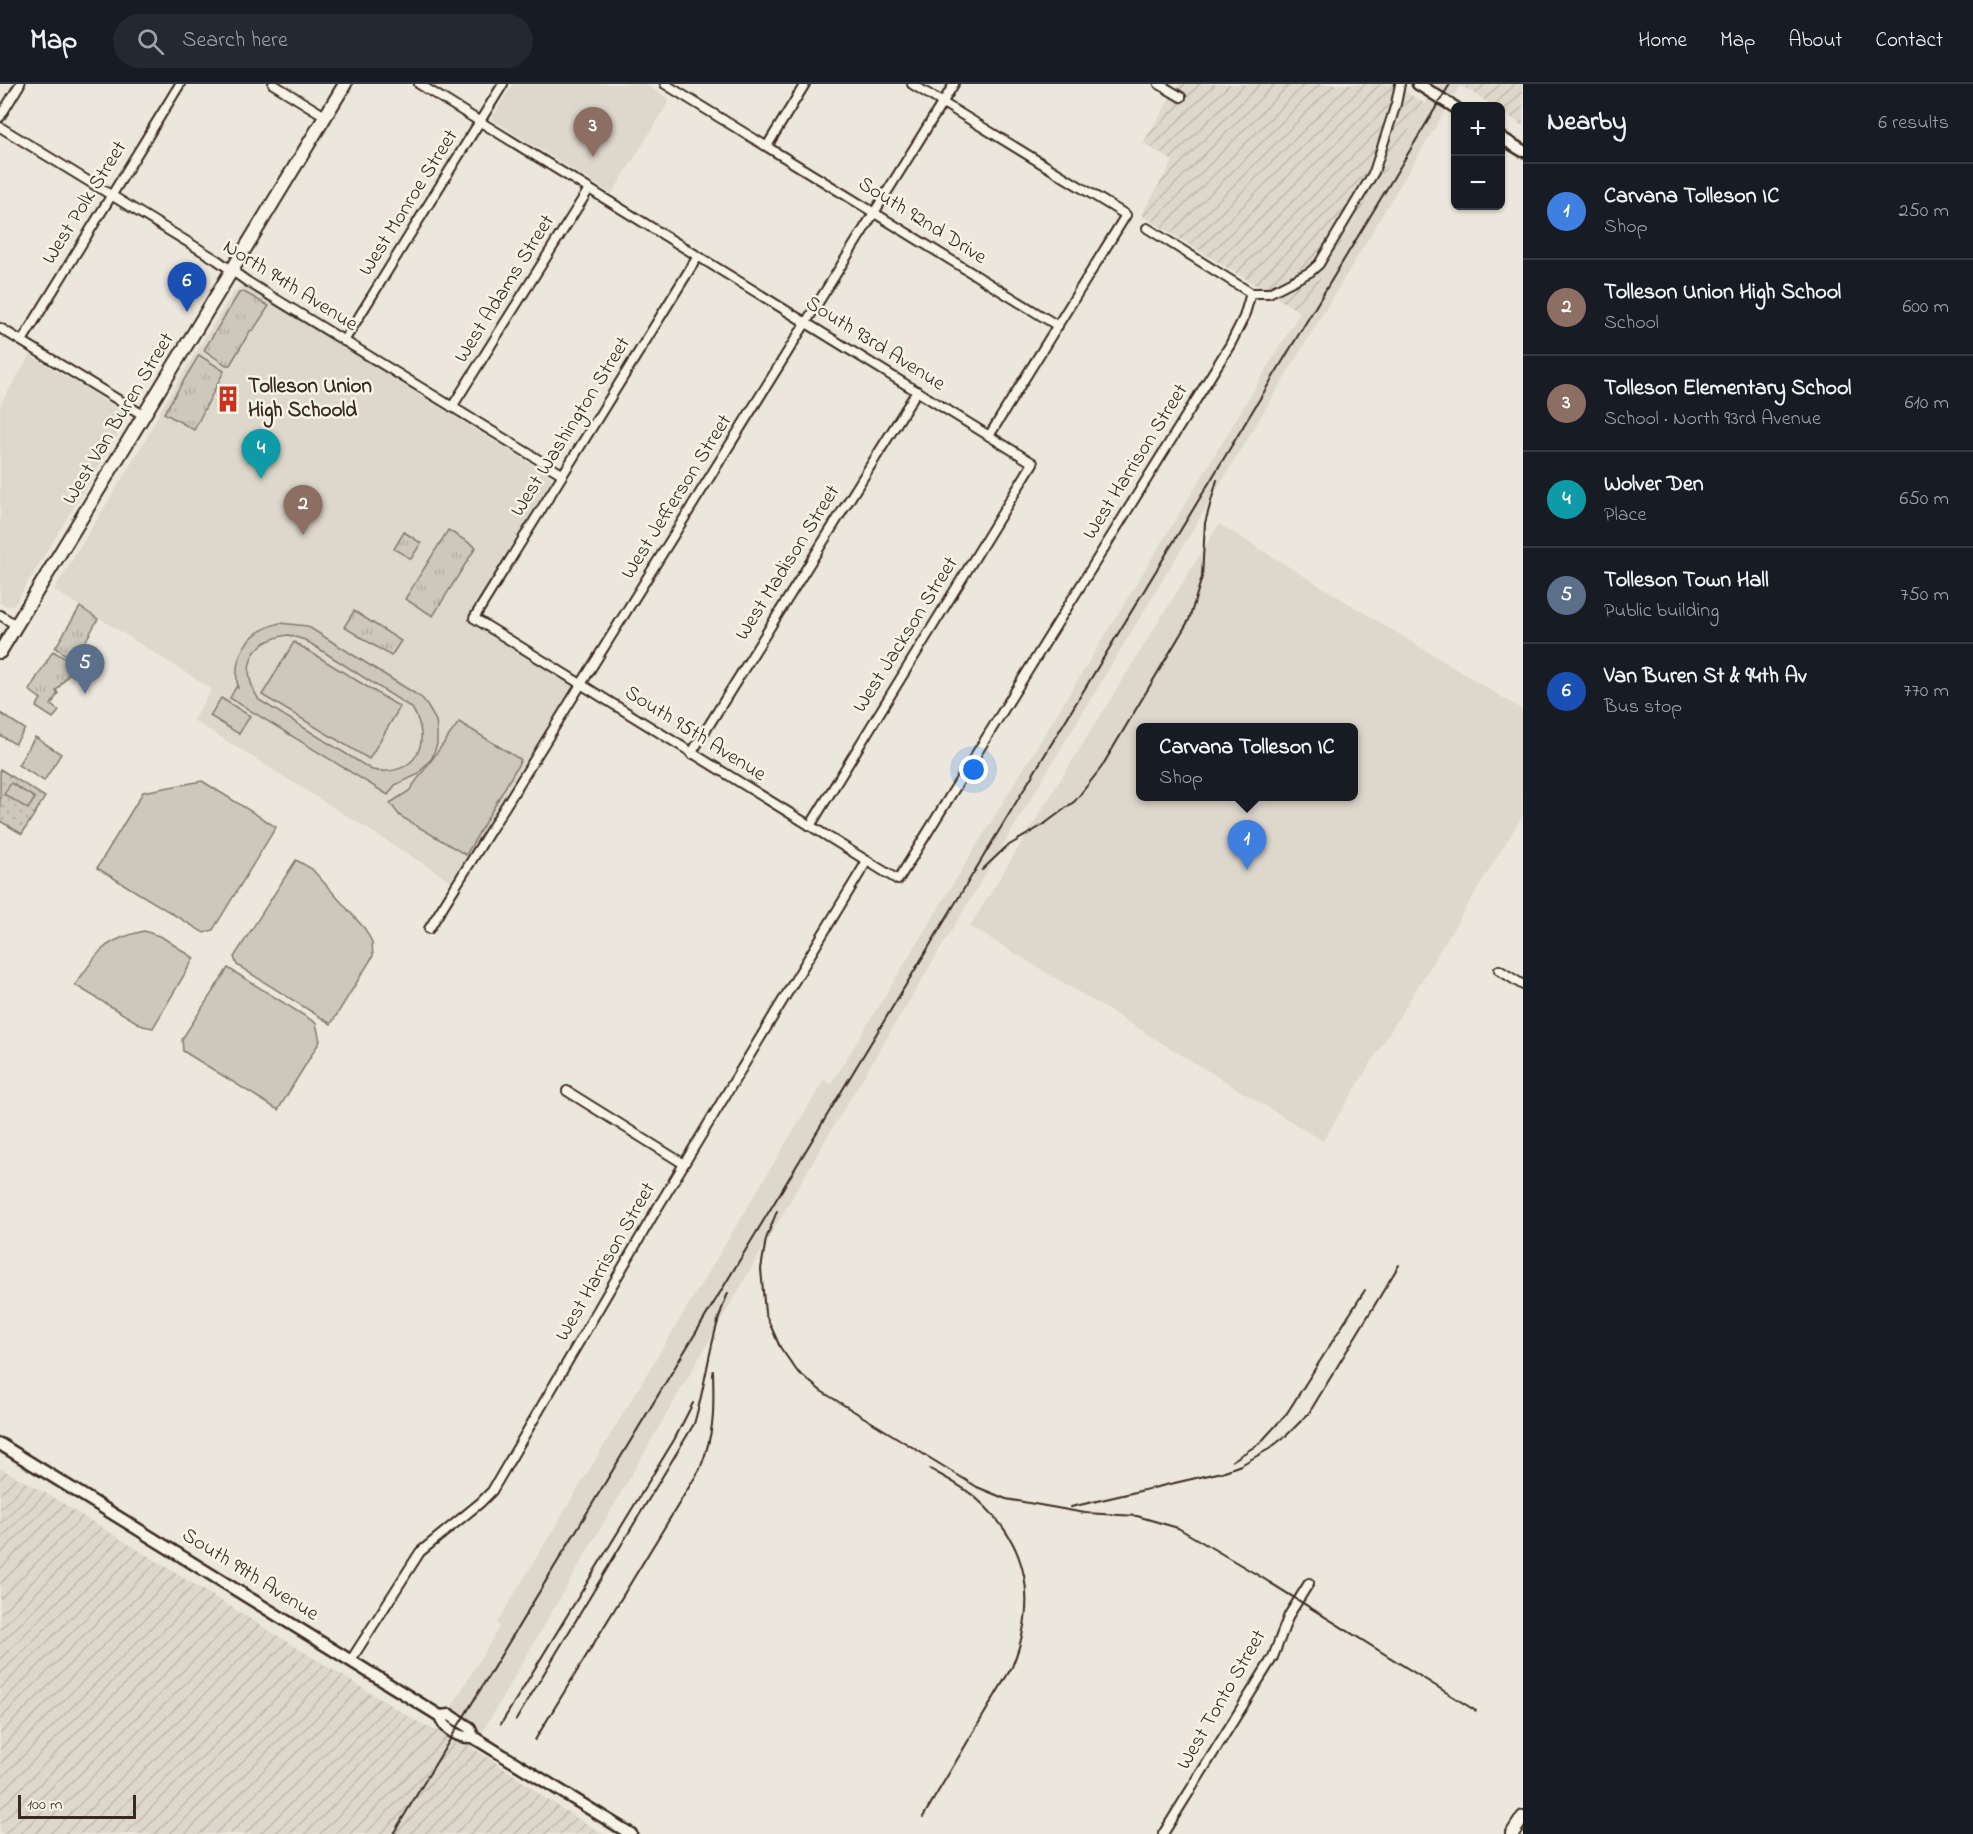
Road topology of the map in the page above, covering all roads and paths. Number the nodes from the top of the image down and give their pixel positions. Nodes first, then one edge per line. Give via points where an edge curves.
1 (20, 84) edge
2 (180, 84) edge
3 (273, 84) edge
4 (345, 84) edge
5 (419, 84) edge
6 (503, 84) edge
7 (665, 84) edge
8 (805, 84) edge
9 (912, 84) edge
10 (954, 84) edge
11 (1159, 84) edge
12 (1400, 84) edge
13 (1418, 84) edge
14 (1181, 97) dead end
15 (943, 103) junction
16 (1451, 105) edge
17 (326, 116) junction
18 (0, 117) edge
19 (480, 121) junction
20 (0, 127) edge
21 (1505, 139) edge
22 (767, 146) junction
23 (1523, 151) edge
24 (589, 189) junction
25 (111, 195) junction
26 (874, 213) junction
27 (1147, 228) dead end
28 (698, 255) junction
29 (231, 271) junction
30 (1251, 293) junction
31 (807, 322) junction
32 (1058, 326) junction
33 (0, 328) edge
34 (22, 341) junction
35 (344, 341) junction
36 (917, 391) junction
37 (452, 408) junction
38 (142, 415) junction
39 (989, 436) junction
40 (1034, 463) joint
41 (562, 474) junction
42 (0, 615) edge
43 (474, 618) joint
44 (16, 625) junction
45 (0, 652) edge
46 (582, 684) junction
47 (691, 754) junction
48 (810, 826) junction
49 (867, 861) junction
50 (898, 880) joint
51 (429, 929) dead end
52 (1499, 970) dead end
53 (1523, 985) edge
54 (567, 1091) dead end
55 (684, 1164) junction
56 (0, 1444) edge
57 (1309, 1583) dead end
58 (351, 1660) junction
59 (1523, 1817) edge
60 (631, 1834) edge
61 (1163, 1834) edge
62 (1512, 1834) edge

1 - 18 street
2 - 25 street, West Polk Street
3 - 17 street
4 - 17 main road, West Van Buren Street
5 - 19 street, South 93rd Avenue
6 - 19 street, West Monroe Street
7 - 22 street, South 92nd Drive
8 - 22 street
9 - 15 street
10 - 15 street, West Jefferson Street
11 - 14 street
12 - 30 street via 1374,172 1319,264 1269,294
13 - 16 main road
15 - 26 street, West Jefferson Street
15 - 32 street via 1126,215
17 - 29 main road, West Van Buren Street
19 - 24 street, South 93rd Avenue
19 - 35 street, West Monroe Street
20 - 25 street, North 94th Avenue
21 - 23 main road
22 - 26 street, South 92nd Drive
24 - 28 street, South 93rd Avenue
24 - 37 street, West Adams Street
25 - 29 street, North 94th Avenue
25 - 34 street, West Polk Street
26 - 31 street, West Jefferson Street
26 - 32 street, South 92nd Drive
27 - 30 street
28 - 31 street, South 93rd Avenue
28 - 41 street, West Washington Street
29 - 35 street, North 94th Avenue
29 - 38 main road, West Van Buren Street
30 - 50 street, West Harrison Street via 1230,345
31 - 36 street, South 93rd Avenue
31 - 46 street, West Jefferson Street
32 - 39 street
33 - 34 street
34 - 38 street
35 - 37 street, North 94th Avenue
36 - 39 street, South 93rd Avenue
36 - 47 street, West Madison Street
37 - 41 street, North 94th Avenue
38 - 44 main road, West Van Buren Street
39 - 40 street, South 93rd Avenue
40 - 48 street, West Jackson Street
41 - 43 street, West Washington Street
42 - 44 street
43 - 46 street, South 95th Avenue
44 - 45 main road, West Van Buren Street
46 - 47 street, South 95th Avenue
46 - 51 street, West Jefferson Street
47 - 48 street, South 95th Avenue
48 - 49 street, South 95th Avenue
49 - 50 street, South 95th Avenue
49 - 55 street, West Harrison Street
52 - 53 street
54 - 55 street
55 - 58 street, West Harrison Street via 492,1491 420,1552
56 - 58 main road, South 99th Avenue
57 - 61 street, West Tonto Street via 1289,1615 1273,1657
58 - 60 main road, South 99th Avenue via 440,1716 450,1715 470,1728 472,1737
59 - 62 main road

